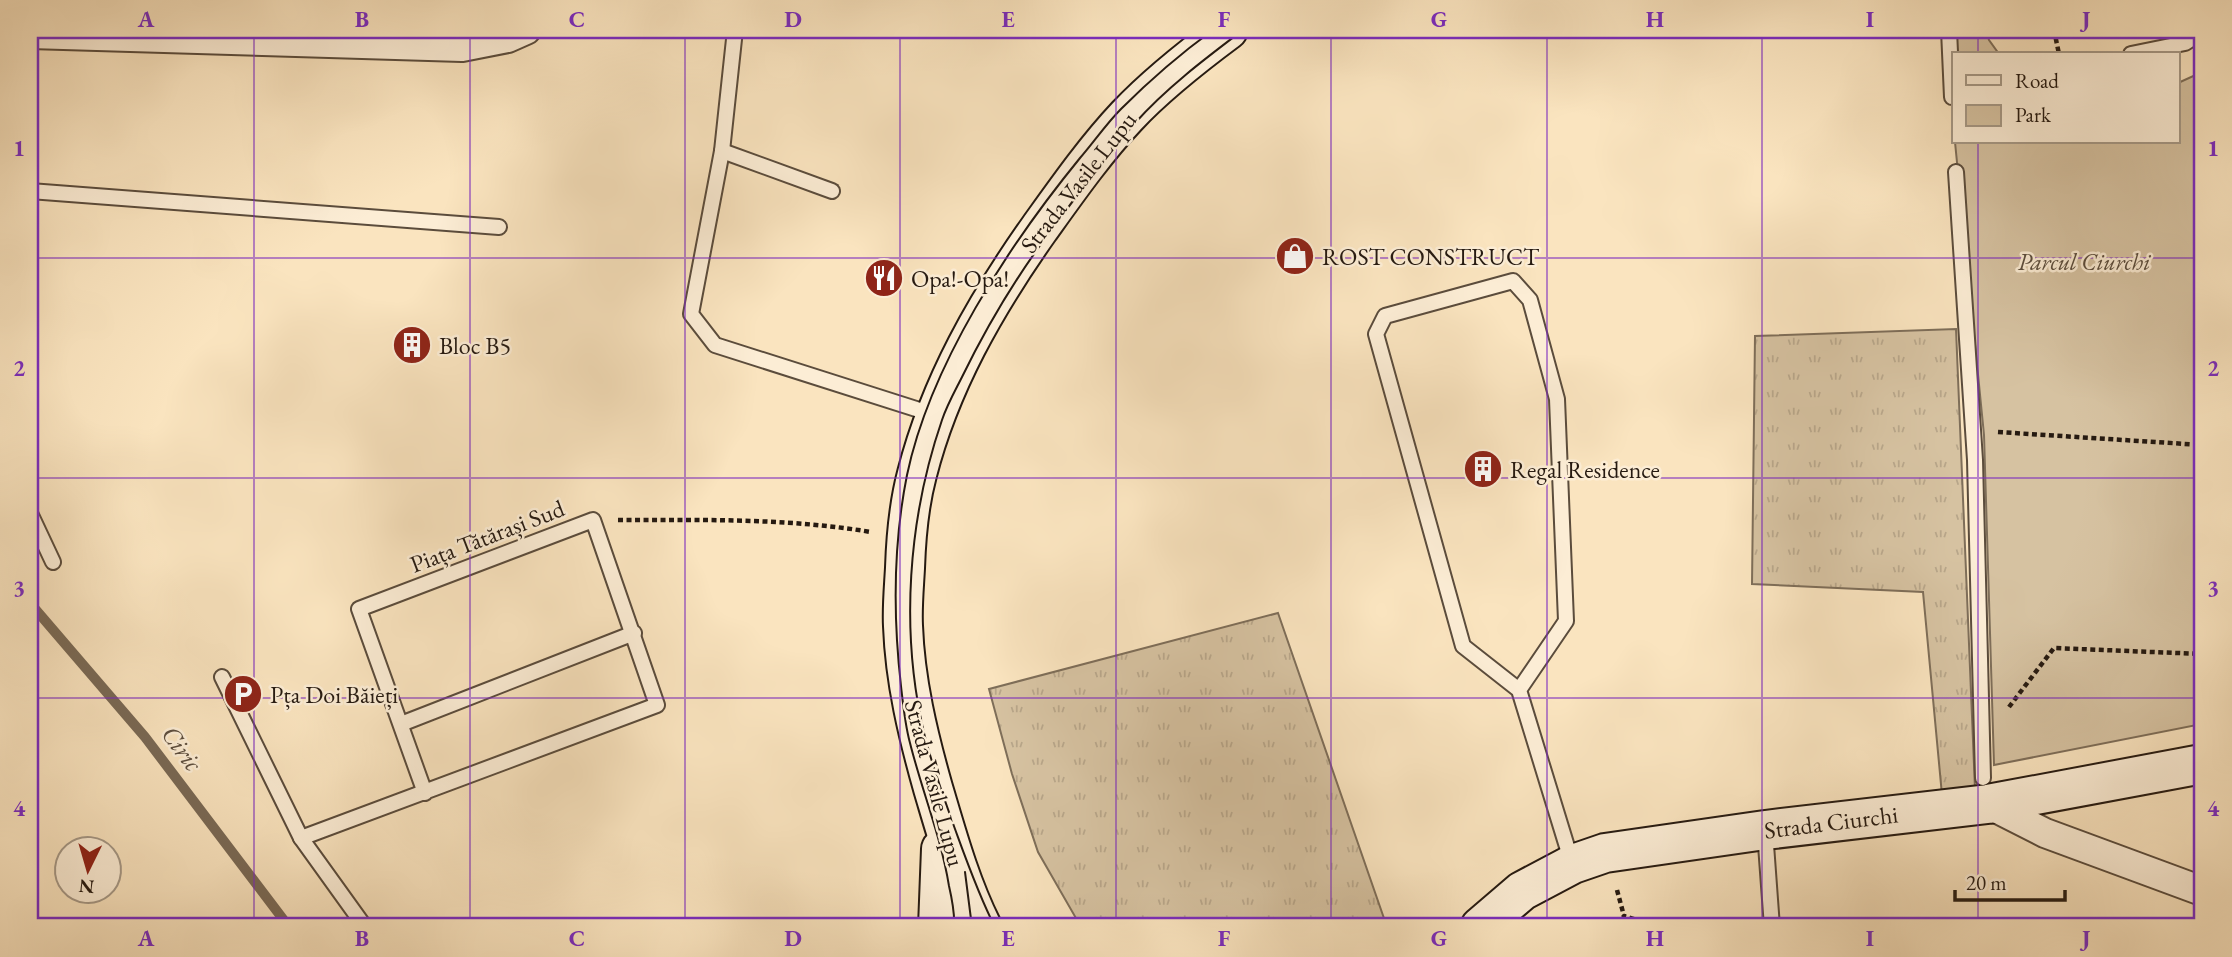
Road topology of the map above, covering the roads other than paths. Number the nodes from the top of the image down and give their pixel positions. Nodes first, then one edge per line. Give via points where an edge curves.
1 (526, 30) edge
2 (735, 30) edge
3 (1228, 30) edge
4 (1949, 30) edge
5 (2202, 32) edge
6 (30, 34) edge
7 (2183, 36) edge
8 (2137, 52) edge
9 (1952, 97) edge
10 (722, 151) junction
11 (1956, 172) dead end
12 (30, 191) edge
13 (832, 191) dead end
14 (499, 227) dead end
15 (935, 415) junction
16 (30, 513) edge
17 (53, 562) dead end
18 (634, 633) junction
19 (222, 677) dead end
20 (1519, 690) junction
21 (401, 724) junction
22 (2202, 764) edge
23 (1986, 791) junction
24 (425, 793) junction
25 (942, 819) junction
26 (1765, 830) junction
27 (301, 838) junction
28 (1573, 864) junction
29 (2202, 891) edge
30 (365, 927) edge
31 (938, 927) edge
32 (982, 927) edge
33 (1480, 927) edge
34 (1772, 927) edge

1 - 6 street via 462,47
2 - 10 lane
3 - 15 main road, Strada Vasile Lupu via 1128,115 1066,190 1010,270 964,349
4 - 9 lane
5 - 7 lane
7 - 8 lane
10 - 13 lane
10 - 15 lane via 691,314 715,345
11 - 23 lane via 1973,430
12 - 14 lane
15 - 25 main road, Strada Vasile Lupu via 916,475 906,537 903,626 919,740
16 - 17 lane
18 - 21 lane
18 - 21 lane, Piața Tătărași Sud via 593,520 359,609
18 - 24 lane via 657,705
19 - 27 lane
20 - 20 lane via 1566,621 1557,399 1530,300 1513,281 1385,316 1376,334 1463,646
20 - 28 lane
21 - 24 lane, Piața Tătărași Sud
22 - 23 main road, Strada Ciurchi
23 - 26 main road, Strada Ciurchi
23 - 29 street via 2045,833
24 - 27 lane
25 - 31 main road
25 - 32 main road, Strada Vasile Lupu
26 - 28 main road, Strada Ciurchi via 1605,853
26 - 34 lane
27 - 30 lane
28 - 33 main road, Strada Ciurchi via 1522,891

